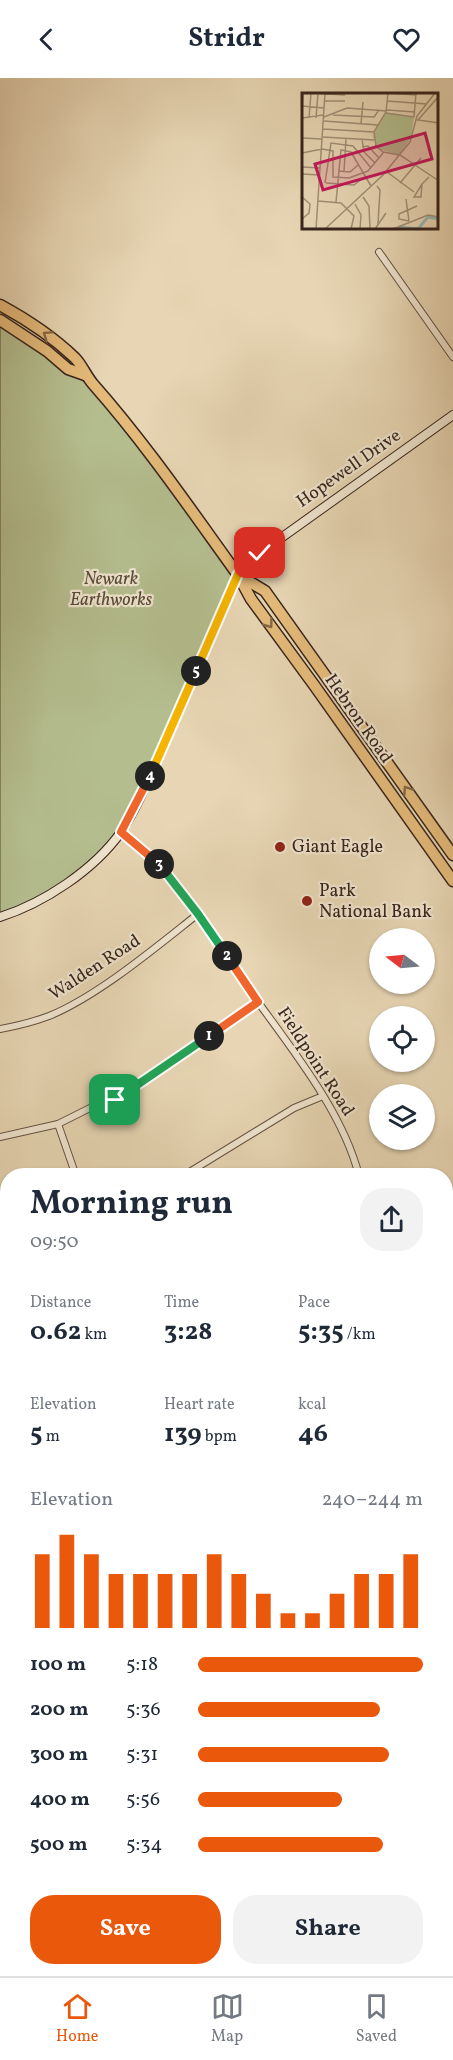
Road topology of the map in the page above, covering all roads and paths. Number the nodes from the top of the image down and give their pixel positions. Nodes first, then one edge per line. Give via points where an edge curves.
1 (379, 252) dead end
2 (0, 305) edge
3 (0, 320) edge
4 (453, 357) edge
5 (85, 375) junction
6 (453, 415) edge
7 (238, 574) junction
8 (401, 807) junction
9 (121, 832) junction
10 (453, 857) edge
11 (451, 878) edge
12 (198, 914) junction
13 (0, 917) edge
14 (258, 1002) junction
15 (0, 1029) edge
16 (322, 1096) junction
17 (58, 1124) junction
18 (0, 1137) edge
19 (73, 1168) edge
20 (196, 1168) edge
21 (356, 1168) edge

1 - 4 street
5 -> 2 highway, Hebron Road via 78,360 59,344
3 - 5 highway, Hebron Road via 68,369
5 - 7 highway, Hebron Road via 124,419
6 - 7 main road, Hopewell Drive via 270,546
7 -> 8 highway, Hebron Road via 251,598
7 - 9 main road
10 -> 7 highway, Hebron Road via 265,591
8 - 10 highway via 409,810 440,852
8 - 11 highway, Hebron Road
9 - 12 street, Fieldpoint Road via 156,860
9 - 13 main road via 94,861 54,892
12 - 14 street, Fieldpoint Road
12 - 15 street, Walden Road via 80,999 51,1015
14 - 16 street, Fieldpoint Road
14 - 17 street via 115,1100
16 - 20 street via 294,1108
16 - 21 street, Fieldpoint Road
17 - 18 street
17 - 19 street

